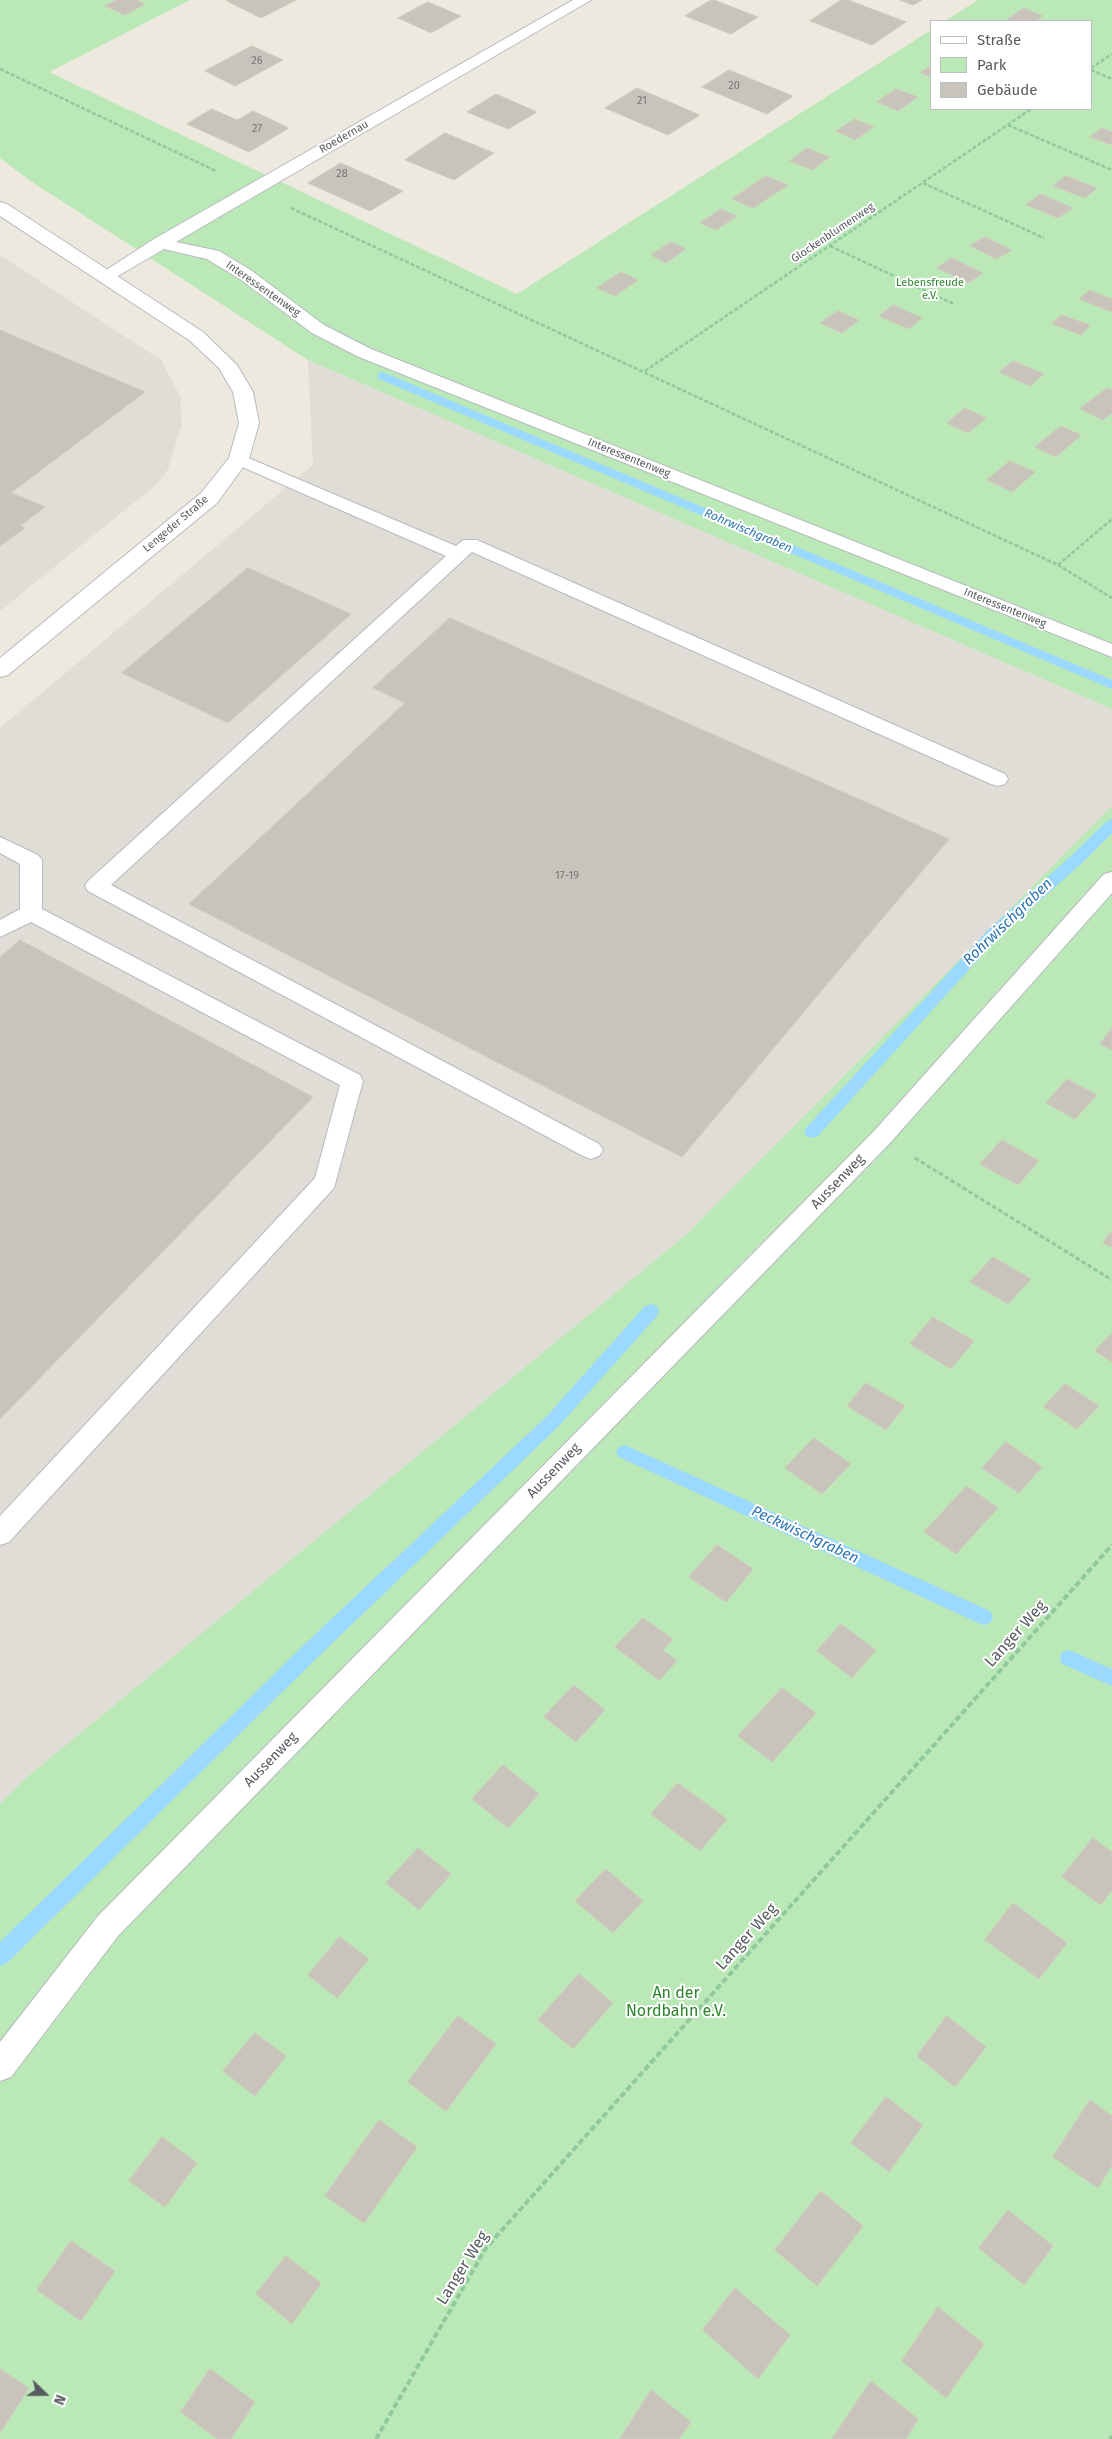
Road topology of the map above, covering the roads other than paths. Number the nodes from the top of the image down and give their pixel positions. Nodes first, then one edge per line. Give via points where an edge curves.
1 (584, 0) edge
2 (0, 208) edge
3 (160, 243) junction
4 (105, 276) junction
5 (239, 460) junction
6 (458, 554) junction
7 (1112, 650) edge
8 (0, 670) edge
9 (998, 779) dead end
10 (0, 844) edge
11 (1112, 879) edge
12 (31, 912) junction
13 (0, 929) edge
14 (591, 1150) dead end
15 (0, 1534) edge
16 (0, 2066) edge

1 - 3 lane, Roedernau
2 - 4 street, Lengeder Straße
3 - 4 lane, Roedernau
3 - 7 lane, Interessentenweg via 213,255 246,275 318,329 365,353
4 - 5 street, Lengeder Straße via 196,336 228,364 243,392 249,423
5 - 6 lane
5 - 8 street, Lengeder Straße via 209,498
6 - 9 lane via 470,544
6 - 14 lane via 96,886
10 - 12 lane via 31,860
11 - 16 lane, Aussenweg via 882,1137 108,1926
12 - 13 lane
12 - 15 lane via 352,1081 326,1182

